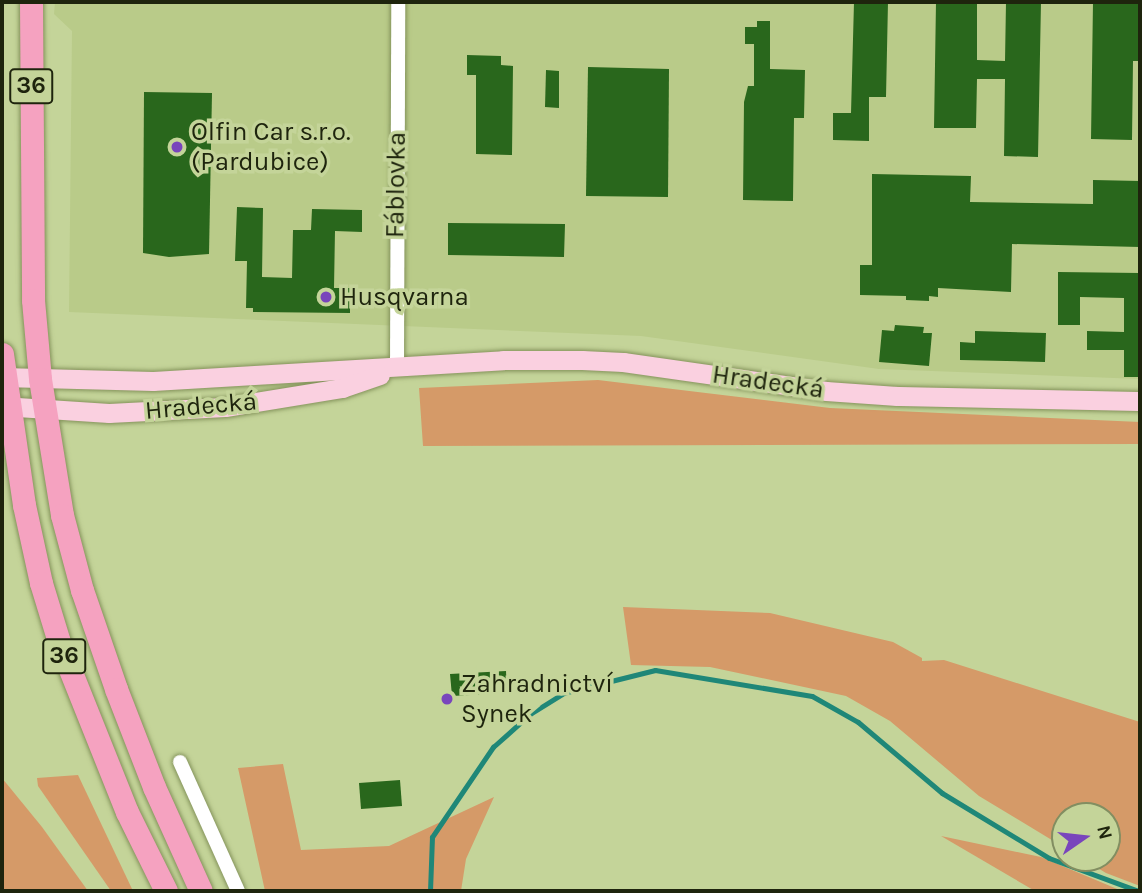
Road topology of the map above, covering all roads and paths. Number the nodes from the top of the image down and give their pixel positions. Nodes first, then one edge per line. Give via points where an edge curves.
1 (31, 2) edge
2 (398, 2) edge
3 (2, 354) edge
4 (397, 369) junction
5 (4, 377) edge
6 (40, 379) junction
7 (1140, 401) edge
8 (5, 406) edge
9 (45, 411) junction
10 (2, 439) edge
11 (16, 459) junction
12 (180, 762) dead end
13 (166, 891) edge
14 (201, 891) edge
15 (237, 891) edge

1 - 6 main road, 36 via 31,242
2 - 4 street, Fáblovka
3 - 5 main road, 36
4 - 6 main road, Hradecká via 153,381
4 - 7 main road, Hradecká via 503,360 582,360 886,396
4 - 9 main road, Hradecká via 342,388 225,407
5 - 6 main road, Hradecká
5 - 8 main road, 36
6 - 9 main road, 36
8 - 9 main road, Hradecká
8 - 11 main road, 36
9 - 14 main road, 36 via 62,515 99,640 154,788
10 - 11 main road
11 - 13 main road, 36 via 41,583 59,642 127,812
12 - 15 street

